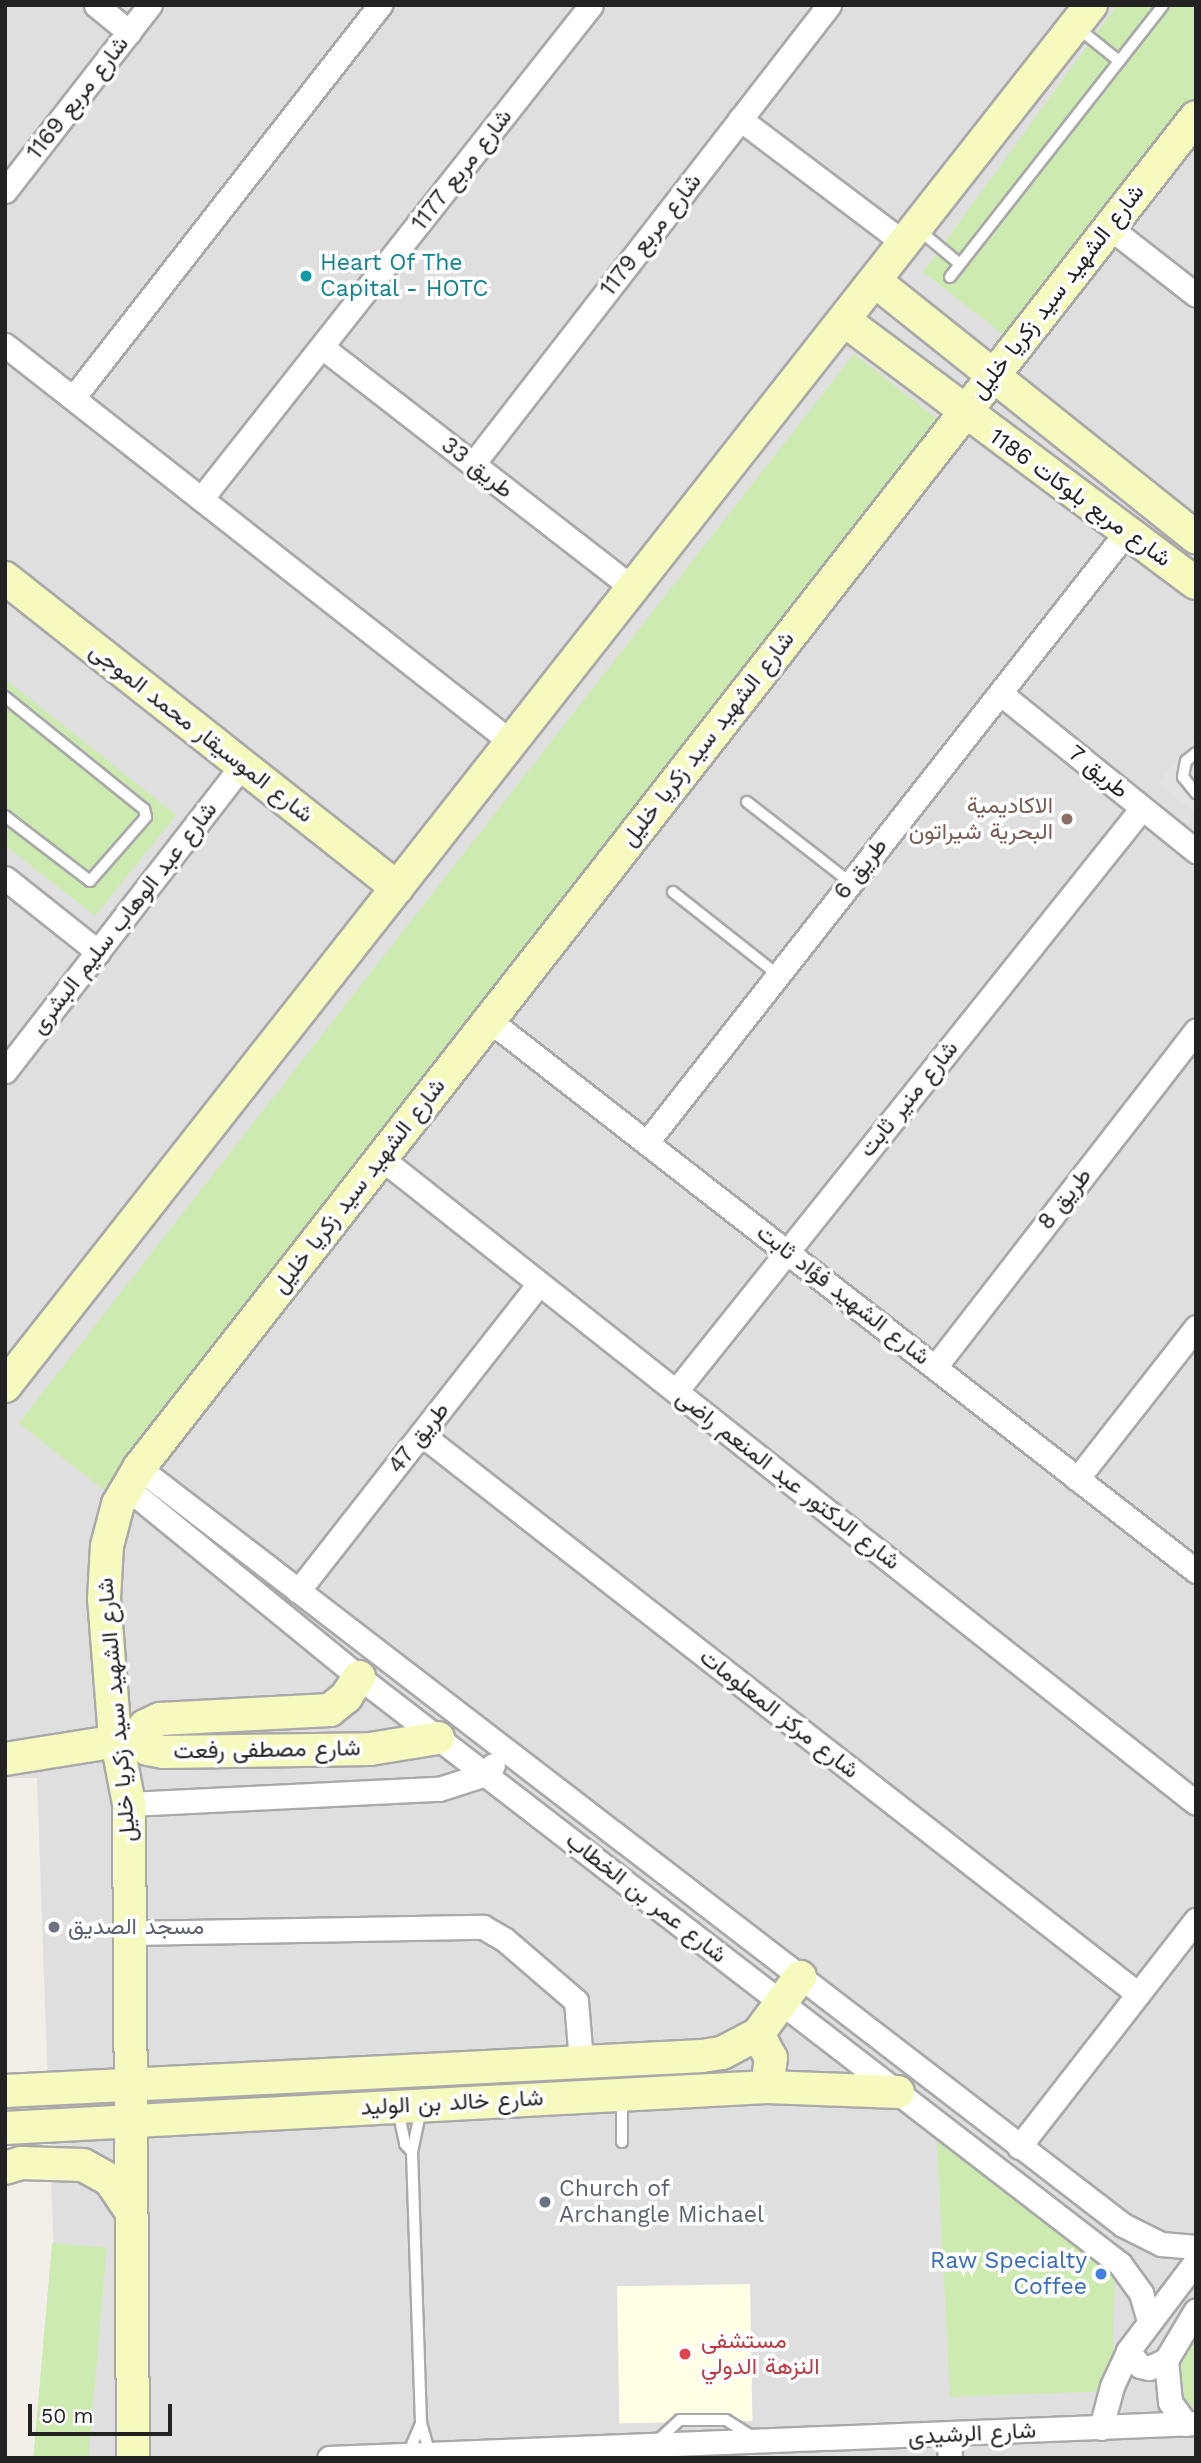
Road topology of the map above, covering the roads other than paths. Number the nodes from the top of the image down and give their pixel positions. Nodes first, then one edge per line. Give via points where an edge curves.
1 (96, 5) edge
2 (150, 5) edge
3 (380, 5) edge
4 (591, 5) edge
5 (1163, 5) edge
6 (818, 9) edge
7 (1083, 15) edge
8 (129, 32) junction
9 (1119, 61) junction
10 (1196, 117) edge
11 (740, 119) junction
12 (5, 191) edge
13 (1110, 227) junction
14 (910, 235) junction
15 (960, 264) junction
16 (950, 276) dead end
17 (875, 281) junction
18 (1196, 295) edge
19 (844, 320) junction
20 (5, 345) edge
21 (322, 347) junction
22 (991, 377) junction
23 (73, 398) junction
24 (963, 413) junction
25 (473, 464) junction
26 (201, 499) junction
27 (1128, 530) junction
28 (1196, 537) edge
29 (5, 578) edge
30 (1196, 583) edge
31 (633, 588) junction
32 (5, 606) edge
33 (1000, 693) junction
34 (5, 697) edge
35 (511, 742) junction
36 (1196, 753) edge
37 (235, 774) junction
38 (1196, 793) edge
39 (747, 802) dead end
40 (1142, 808) junction
41 (5, 816) edge
42 (1196, 851) edge
43 (5, 878) edge
44 (851, 883) junction
45 (673, 892) dead end
46 (390, 896) junction
47 (98, 952) junction
48 (778, 975) junction
49 (489, 1020) junction
50 (1196, 1030) edge
51 (5, 1071) edge
52 (647, 1142) junction
53 (381, 1158) junction
54 (787, 1252) junction
55 (539, 1284) junction
56 (1195, 1329) edge
57 (935, 1367) junction
58 (5, 1385) edge
59 (676, 1391) junction
60 (421, 1434) junction
61 (132, 1477) junction
62 (1077, 1479) junction
63 (1196, 1571) edge
64 (298, 1591) junction
65 (359, 1676) junction
66 (339, 1704) junction
67 (448, 1726) junction
68 (126, 1740) junction
69 (340, 1750) junction
70 (504, 1751) junction
71 (5, 1759) edge
72 (486, 1774) junction
73 (1196, 1803) edge
74 (129, 1804) junction
75 (1196, 1920) edge
76 (128, 1933) junction
77 (800, 1977) junction
78 (1138, 1994) junction
79 (784, 2004) junction
80 (758, 2034) junction
81 (581, 2061) junction
82 (128, 2086) junction
83 (767, 2087) junction
84 (5, 2091) edge
85 (898, 2092) junction
86 (621, 2095) junction
87 (409, 2105) junction
88 (129, 2123) junction
89 (5, 2128) edge
90 (622, 2142) dead end
91 (1020, 2147) junction
92 (412, 2152) junction
93 (5, 2168) edge
94 (129, 2208) junction
95 (1141, 2236) junction
96 (1196, 2247) edge
97 (1196, 2260) edge
98 (1120, 2264) junction
99 (1196, 2310) edge
100 (1149, 2321) junction
101 (1128, 2351) junction
102 (1166, 2360) junction
103 (421, 2423) junction
104 (1191, 2423) edge
105 (1101, 2428) junction
106 (949, 2446) edge
107 (419, 2454) junction
108 (133, 2458) edge
109 (329, 2458) edge

1 - 8 street
2 - 8 street, شارع مربع 1169
3 - 23 street
4 - 21 street, شارع مربع 1177
5 - 9 lane
6 - 11 street, شارع مربع 1179
7 - 9 lane
7 - 14 street
8 - 12 street, شارع مربع 1169
9 - 15 lane
10 - 13 street, شارع الشهيد سيد زكريا خليل
11 - 14 street
11 - 25 street, شارع مربع 1179
13 - 18 street
13 - 22 street, شارع الشهيد سيد زكريا خليل
14 - 15 lane
14 - 17 street
15 - 16 lane
17 - 19 street
17 - 22 street, شارع مربع بلوكات 1186
19 - 24 street, شارع مربع بلوكات 1186
19 - 31 street
20 - 23 street
21 - 25 street, طريق 33
21 - 26 street, شارع مربع 1177
22 - 24 street, شارع الشهيد سيد زكريا خليل
22 - 28 street, شارع مربع بلوكات 1186
23 - 26 street
24 - 27 street, شارع مربع بلوكات 1186
24 - 49 street, شارع الشهيد سيد زكريا خليل
25 - 31 street, طريق 33
26 - 35 street
27 - 30 street, شارع مربع بلوكات 1186
27 - 33 street, طريق 6
29 - 37 street, شارع الموسيقار محمد الموجى
31 - 35 street
32 - 37 street, شارع الموسيقار محمد الموجى
33 - 40 street, طريق 7
33 - 44 street, طريق 6
34 - 41 lane via 144,808 146,817 90,881
35 - 46 street
36 - 38 lane via 1186,761 1182,777
37 - 46 street, شارع الموسيقار محمد الموجى
37 - 47 street, شارع عبد الوهاب سليم البشرى
39 - 44 lane
40 - 42 street, طريق 7
40 - 54 street, شارع منير ثابت
43 - 47 street
44 - 48 street, طريق 6
45 - 48 lane
46 - 58 street
47 - 51 street, شارع عبد الوهاب سليم البشرى
48 - 52 street, طريق 6
49 - 52 street, شارع الشهيد فؤاد ثابت
49 - 53 street, شارع الشهيد سيد زكريا خليل
50 - 57 street, طريق 8
52 - 54 street, شارع الشهيد فؤاد ثابت
53 - 55 street, شارع الدكتور عبد المنعم راضى
53 - 61 street, شارع الشهيد سيد زكريا خليل
54 - 57 street, شارع الشهيد فؤاد ثابت
54 - 59 street, شارع منير ثابت
55 - 59 street, شارع الدكتور عبد المنعم راضى
55 - 60 street, طريق 47
56 - 62 street
57 - 62 street, شارع الشهيد فؤاد ثابت
59 - 73 street, شارع الدكتور عبد المنعم راضى
60 - 64 street, طريق 47
60 - 78 street, شارع مركز المعلومات
61 - 64 street, شارع عمر بن الخطاب
61 - 65 street, شارع عمر بن الخطاب
61 - 68 street, شارع الشهيد سيد زكريا خليل via 112,1522 104,1570
62 - 63 street, شارع الشهيد فؤاد ثابت
64 - 67 street, شارع عمر بن الخطاب
65 - 66 street, شارع مصطفى رفعت
65 - 67 street, شارع عمر بن الخطاب
66 - 68 street, شارع مصطفى رفعت via 316,1713 160,1719
66 - 69 street via 346,1727
67 - 69 street, شارع مصطفى رفعت via 394,1747
67 - 70 street, شارع عمر بن الخطاب
67 - 72 street, شارع عمر بن الخطاب
68 - 69 street, شارع مصطفى رفعت via 156,1752
68 - 71 street
68 - 74 street, شارع الشهيد سيد زكريا خليل
70 - 72 street
70 - 77 street, شارع عمر بن الخطاب
72 - 74 street, شارع مصطفى رفعت via 439,1789
72 - 79 street, شارع عمر بن الخطاب
74 - 76 street, شارع الشهيد سيد زكريا خليل
75 - 78 street
76 - 81 street via 483,1927 504,1939 576,2001
76 - 82 street, شارع الشهيد سيد زكريا خليل
77 - 79 street, شارع خالد بن الوليد
77 - 91 street, شارع عمر بن الخطاب
78 - 91 street
79 - 80 street, شارع خالد بن الوليد
79 - 85 street, شارع عمر بن الخطاب
80 - 81 street, شارع خالد بن الوليد via 722,2053
80 - 83 street via 771,2058
81 - 82 street, شارع خالد بن الوليد
82 - 84 street, شارع خالد بن الوليد
82 - 88 street, شارع الشهيد سيد زكريا خليل
83 - 85 street, شارع خالد بن الوليد
83 - 86 street, شارع خالد بن الوليد
85 - 98 street, شارع عمر بن الخطاب
86 - 87 street, شارع خالد بن الوليد
86 - 90 lane
87 - 88 street, شارع خالد بن الوليد
87 - 92 lane
87 - 92 lane via 402,2117 405,2144
88 - 89 street, شارع خالد بن الوليد
88 - 94 street, شارع الشهيد سيد زكريا خليل
91 - 95 street, شارع عمر بن الخطاب
92 - 103 lane
93 - 94 street via 21,2163 83,2165 110,2180
94 - 108 street, شارع الشهيد سيد زكريا خليل
95 - 96 street, شارع عمر بن الخطاب
95 - 98 street via 1136,2255
97 - 100 street
98 - 100 street, شارع عمر بن الخطاب via 1141,2293
99 - 102 street
100 - 101 street
101 - 102 street via 1140,2366 1149,2368
101 - 105 street via 1112,2386
102 - 104 street via 1164,2381 1170,2402
103 - 107 lane
103 - 107 lane
104 - 105 street, شارع الرشيدى
105 - 106 street, شارع الرشيدى
106 - 107 street, شارع الرشيدى via 760,2442
107 - 109 street, شارع الرشيدى

